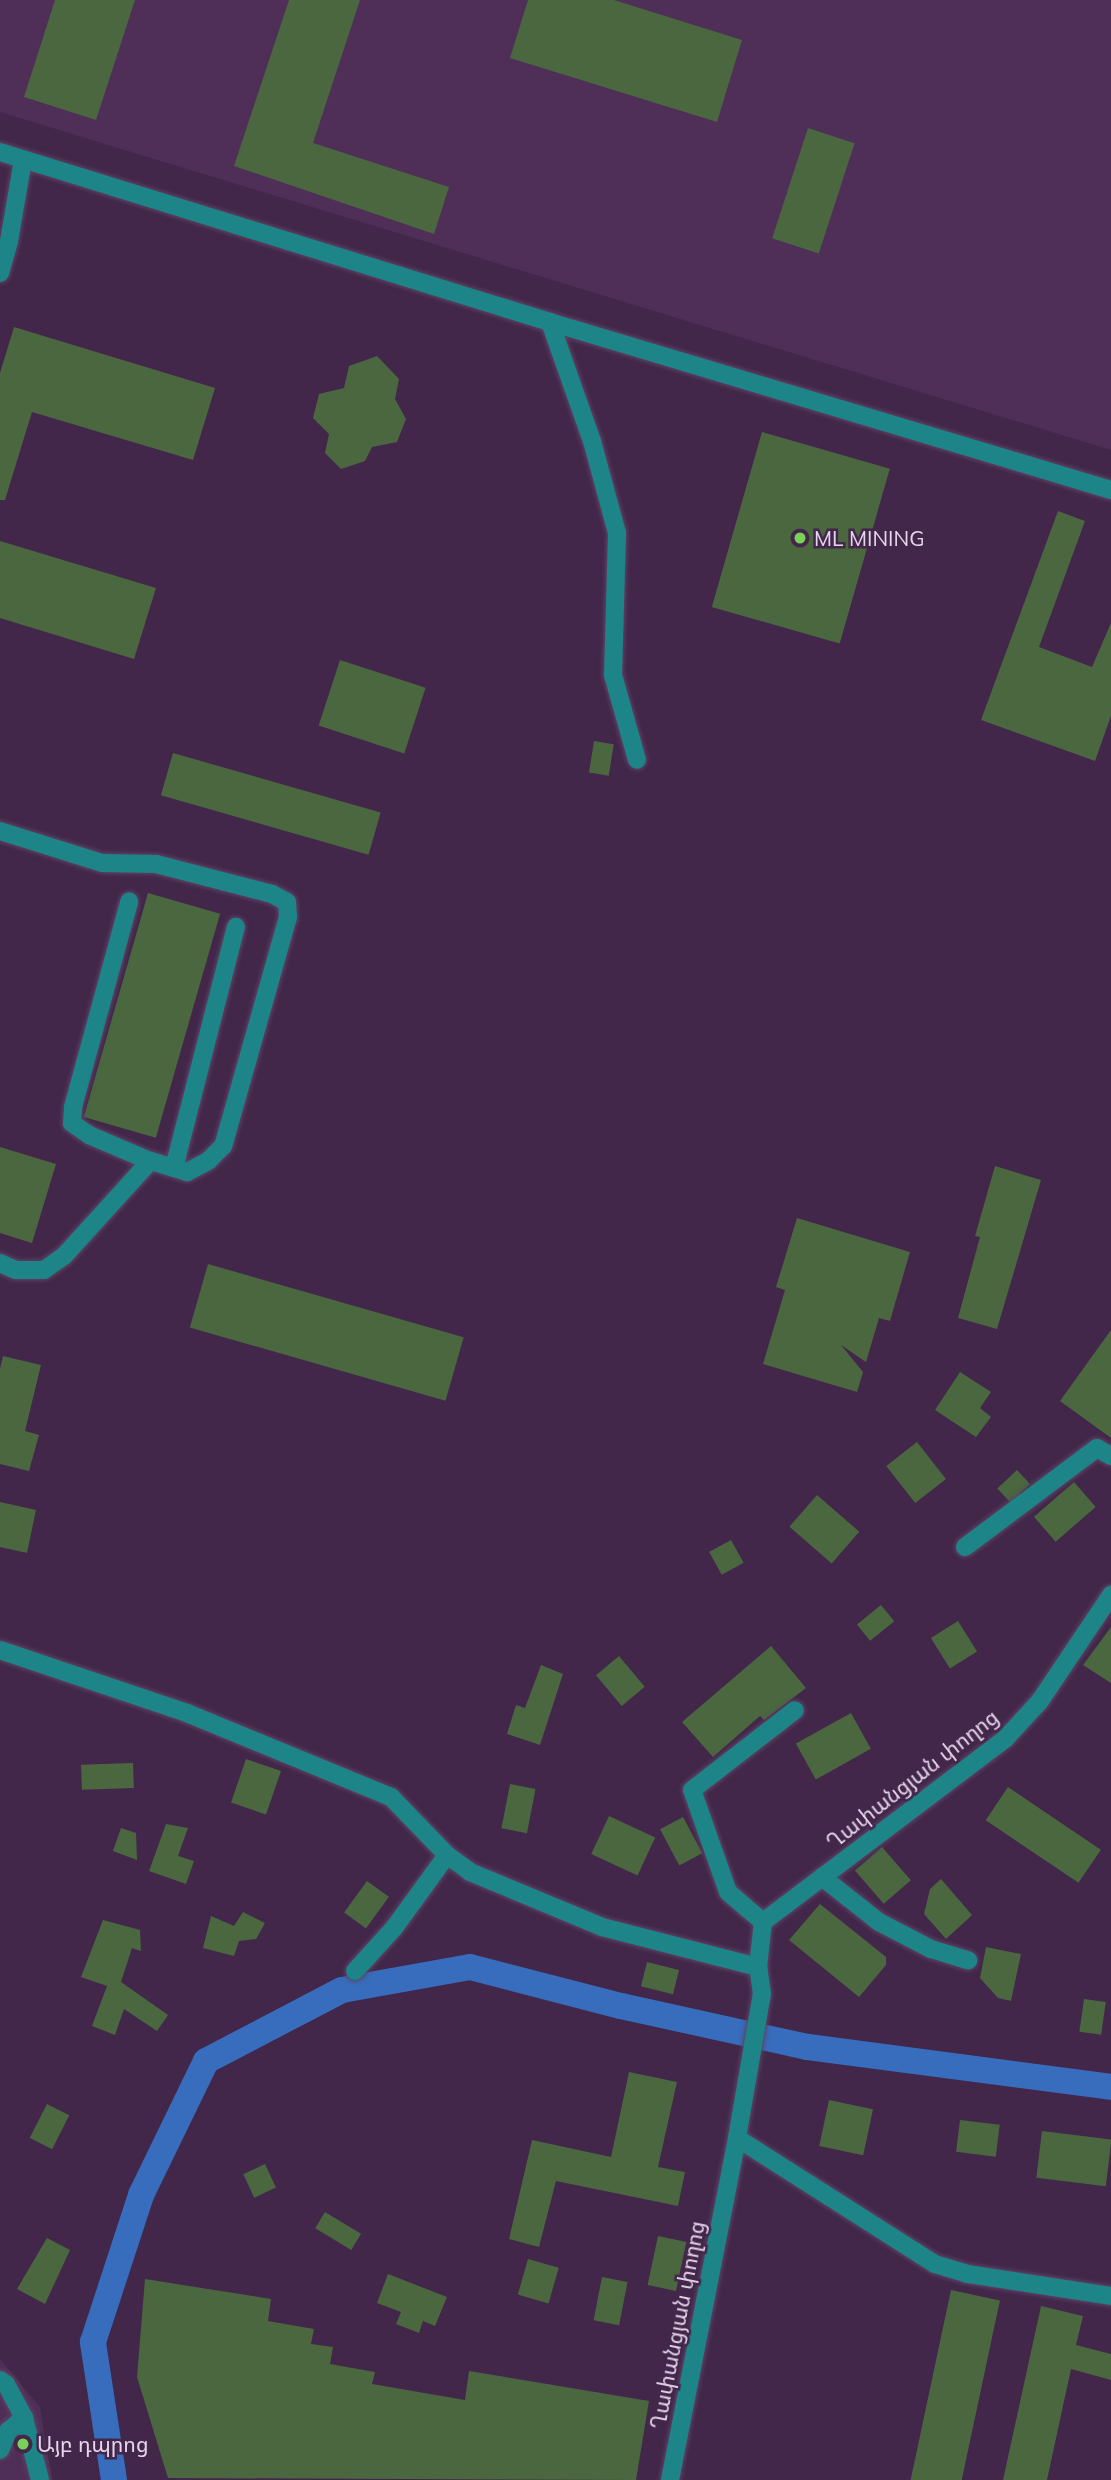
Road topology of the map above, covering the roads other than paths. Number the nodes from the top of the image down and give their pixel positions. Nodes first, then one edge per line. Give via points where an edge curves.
1 (0, 152) edge
2 (23, 160) junction
3 (0, 273) edge
4 (550, 322) junction
5 (1111, 490) edge
6 (637, 760) dead end
7 (0, 831) edge
8 (129, 902) dead end
9 (236, 927) dead end
10 (150, 1161) junction
11 (174, 1168) junction
12 (0, 1263) edge
13 (1111, 1456) edge
14 (965, 1547) dead end
15 (1111, 1595) edge
16 (0, 1650) edge
17 (795, 1710) dead end
18 (447, 1856) junction
19 (822, 1877) junction
20 (763, 1922) junction
21 (968, 1961) dead end
22 (758, 1967) junction
23 (355, 1971) dead end
24 (737, 2138) junction
25 (1111, 2296) edge
26 (0, 2380) edge
27 (24, 2418) junction
28 (0, 2450) edge
29 (40, 2480) edge
30 (670, 2480) edge

1 - 2 street
2 - 3 street
2 - 4 street
4 - 5 street
4 - 6 street via 592,441 617,533 613,674
7 - 11 street via 102,863 156,864 272,894 287,902 288,917 223,1146 187,1172
8 - 10 street via 72,1124 89,1136
9 - 11 street
10 - 11 street
10 - 12 street via 64,1256 44,1269 16,1270
13 - 14 street via 1097,1448
15 - 19 street, Ղափանցյան փողոց via 1040,1701 1006,1738
16 - 18 street via 187,1713 391,1797
17 - 20 street via 692,1790 728,1892
18 - 22 street via 470,1872 603,1927
18 - 23 street via 394,1928
19 - 20 street, Ղափանցյան փողոց
19 - 21 street via 879,1922 931,1949
20 - 22 street
22 - 24 street, Ղափանցյան փողոց via 762,1994
24 - 25 street via 935,2264 968,2274
24 - 30 street, Ղափանցյան փողոց
26 - 27 street
27 - 28 street via 9,2431
27 - 29 street

